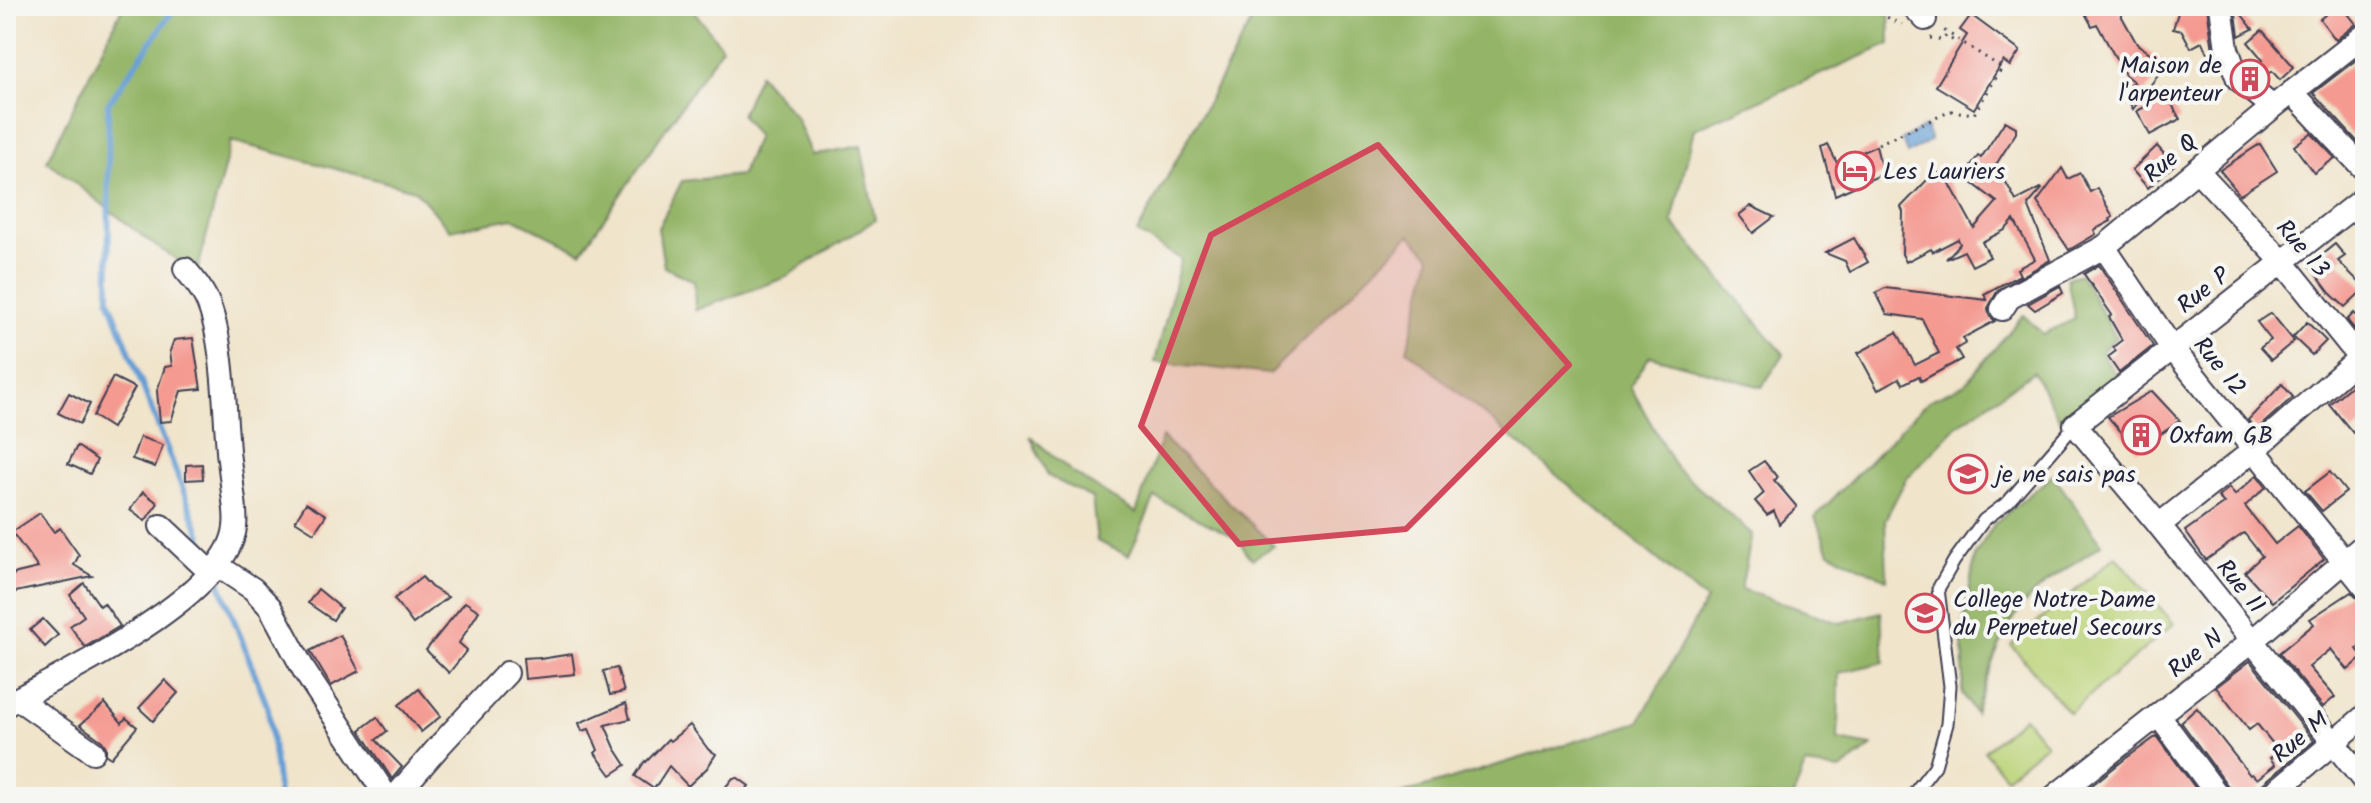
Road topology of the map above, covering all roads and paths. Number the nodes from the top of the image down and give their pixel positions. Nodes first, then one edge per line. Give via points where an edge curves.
1 (2221, 6) edge
2 (1919, 12) edge
3 (2365, 35) edge
4 (1957, 38) junction
5 (1943, 40) dead end
6 (2292, 92) junction
7 (2273, 107) junction
8 (1878, 144) dead end
9 (2197, 170) junction
10 (2365, 170) edge
11 (2365, 197) edge
12 (2104, 247) junction
13 (2282, 261) junction
14 (185, 269) dead end
15 (2002, 309) dead end
16 (2172, 348) junction
17 (2363, 358) edge
18 (2075, 425) junction
19 (2254, 450) junction
20 (2159, 525) junction
21 (161, 526) dead end
22 (2365, 544) edge
23 (2344, 561) junction
24 (214, 569) junction
25 (2365, 587) edge
26 (2252, 641) junction
27 (507, 673) dead end
28 (12, 702) edge
29 (2159, 716) junction
30 (2365, 716) edge
31 (2334, 743) junction
32 (93, 752) dead end
33 (2365, 782) edge
34 (387, 797) edge
35 (395, 797) edge
36 (1911, 797) edge
37 (2054, 797) edge
38 (2219, 797) edge
39 (2269, 797) edge

1 - 7 street via 2238,79
2 - 4 path
3 - 6 street, Rue Q
4 - 5 path
4 - 8 path via 2002,68 1974,114 1951,111
6 - 7 street, Rue Q
6 - 10 street
7 - 9 street, Rue Q
9 - 12 street, Rue Q
9 - 13 street, Rue 13
11 - 13 street, Rue P
12 - 15 street, Rue Q via 2009,298
12 - 16 street, Rue 12
13 - 16 street, Rue P
13 - 17 street, Rue 13
14 - 24 street via 212,312 224,382 236,526 232,543
16 - 18 street, Rue P
16 - 19 street, Rue 12
17 - 19 street
18 - 20 street, Rue 11
18 - 36 lane via 2008,502 1984,520 1938,589 1950,686 1947,724 1935,766
19 - 20 street
19 - 23 street, Rue 12
20 - 26 street, Rue 11
21 - 24 street
22 - 23 street, Rue N
23 - 25 street, Rue 12
23 - 26 street, Rue N
24 - 28 street via 167,614
24 - 34 street via 253,589 270,607 305,672
26 - 29 street, Rue N
26 - 31 street, Rue 11
27 - 35 street
28 - 32 street
29 - 37 street, Rue N
29 - 38 street
30 - 31 street, Rue M
31 - 33 street, Rue 11
31 - 39 street, Rue M

